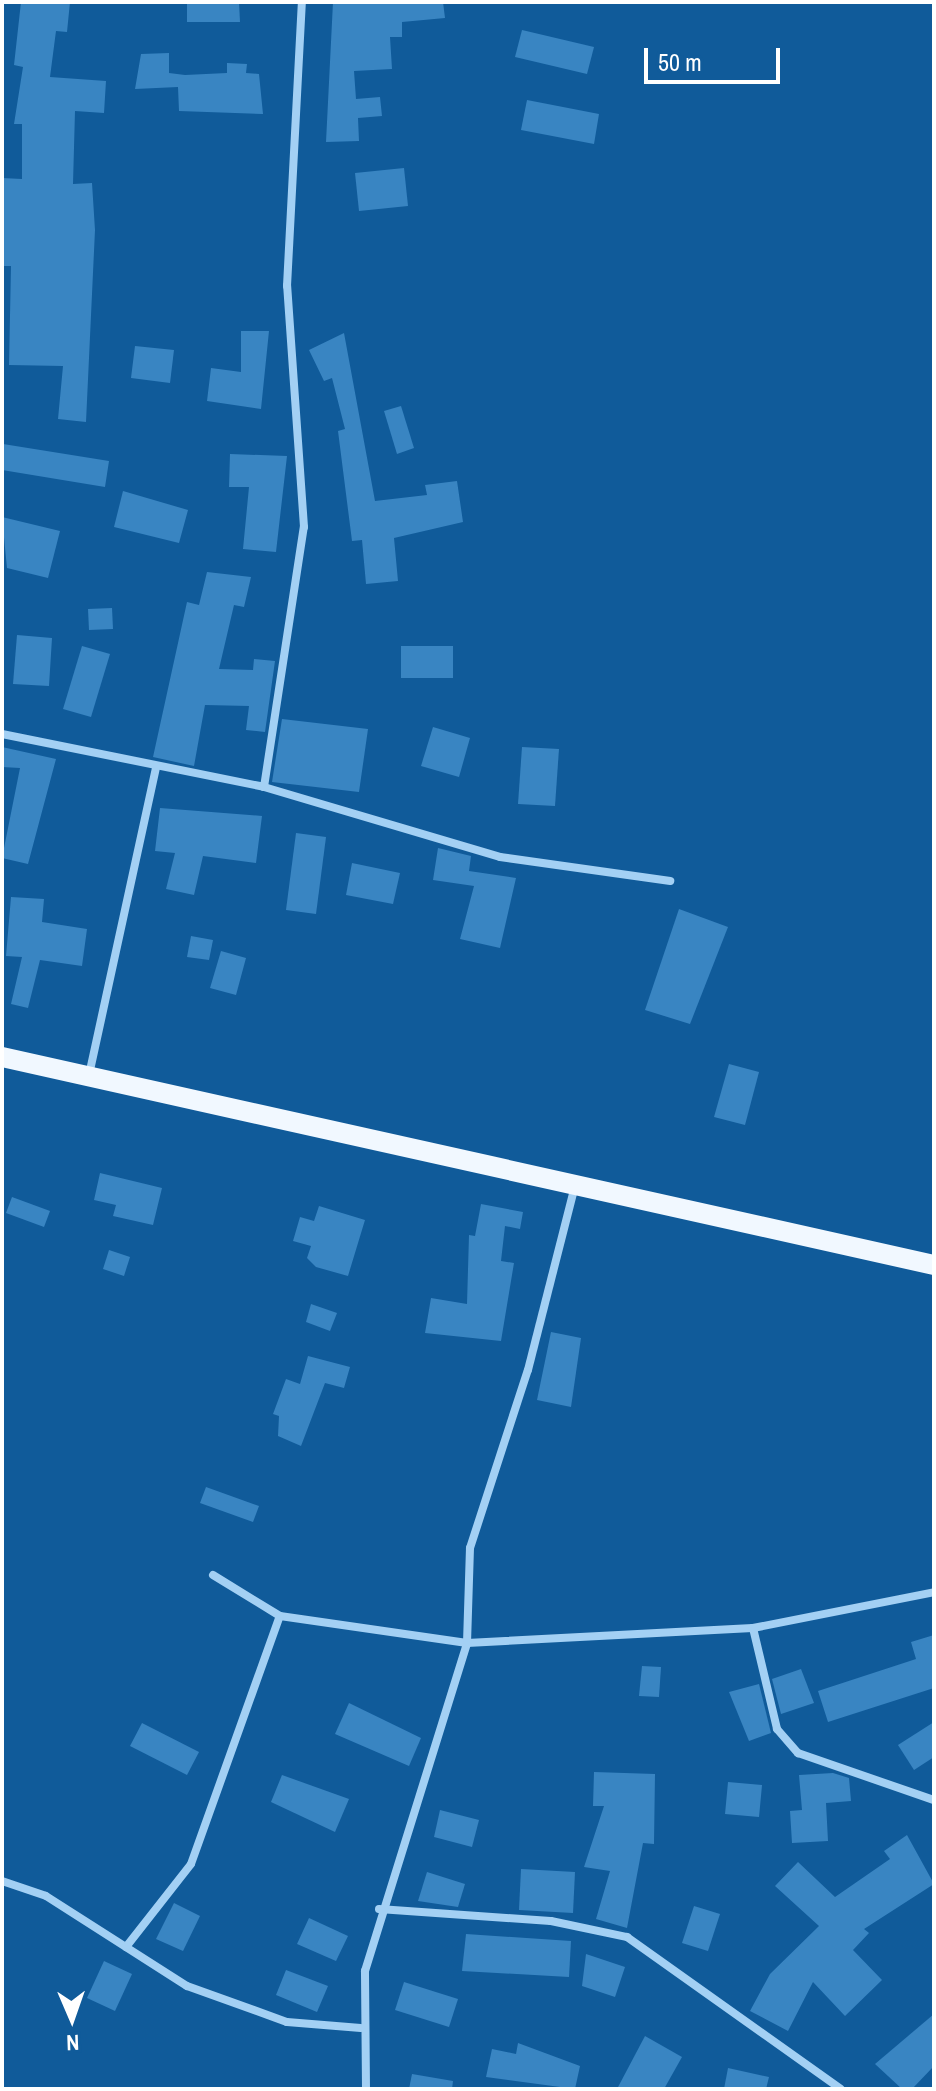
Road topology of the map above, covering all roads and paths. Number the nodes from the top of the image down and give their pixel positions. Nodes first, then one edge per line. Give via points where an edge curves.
1 (302, 2) edge
2 (2, 734) edge
3 (156, 767) junction
4 (264, 787) junction
5 (670, 881) dead end
6 (2, 1057) edge
7 (89, 1076) junction
8 (575, 1184) junction
9 (934, 1265) edge
10 (213, 1575) dead end
11 (934, 1592) edge
12 (280, 1616) junction
13 (753, 1628) junction
14 (467, 1643) junction
15 (934, 1800) edge
16 (2, 1881) edge
17 (379, 1909) junction
18 (126, 1947) junction
19 (361, 2028) junction
20 (366, 2089) edge
21 (841, 2089) edge

1 - 4 street via 287,286 304,527
2 - 3 street
3 - 4 street
3 - 7 street
4 - 5 street via 500,857
6 - 7 main road
7 - 8 main road
8 - 9 main road
8 - 14 street via 528,1370 470,1548
10 - 12 street
11 - 13 street
12 - 14 street
12 - 18 street via 191,1864
13 - 14 street
13 - 15 street via 777,1729 798,1753
14 - 17 street
16 - 18 street via 46,1896
17 - 19 street
17 - 21 street via 551,1921 627,1937
18 - 19 street via 187,1986 287,2022
19 - 20 street

